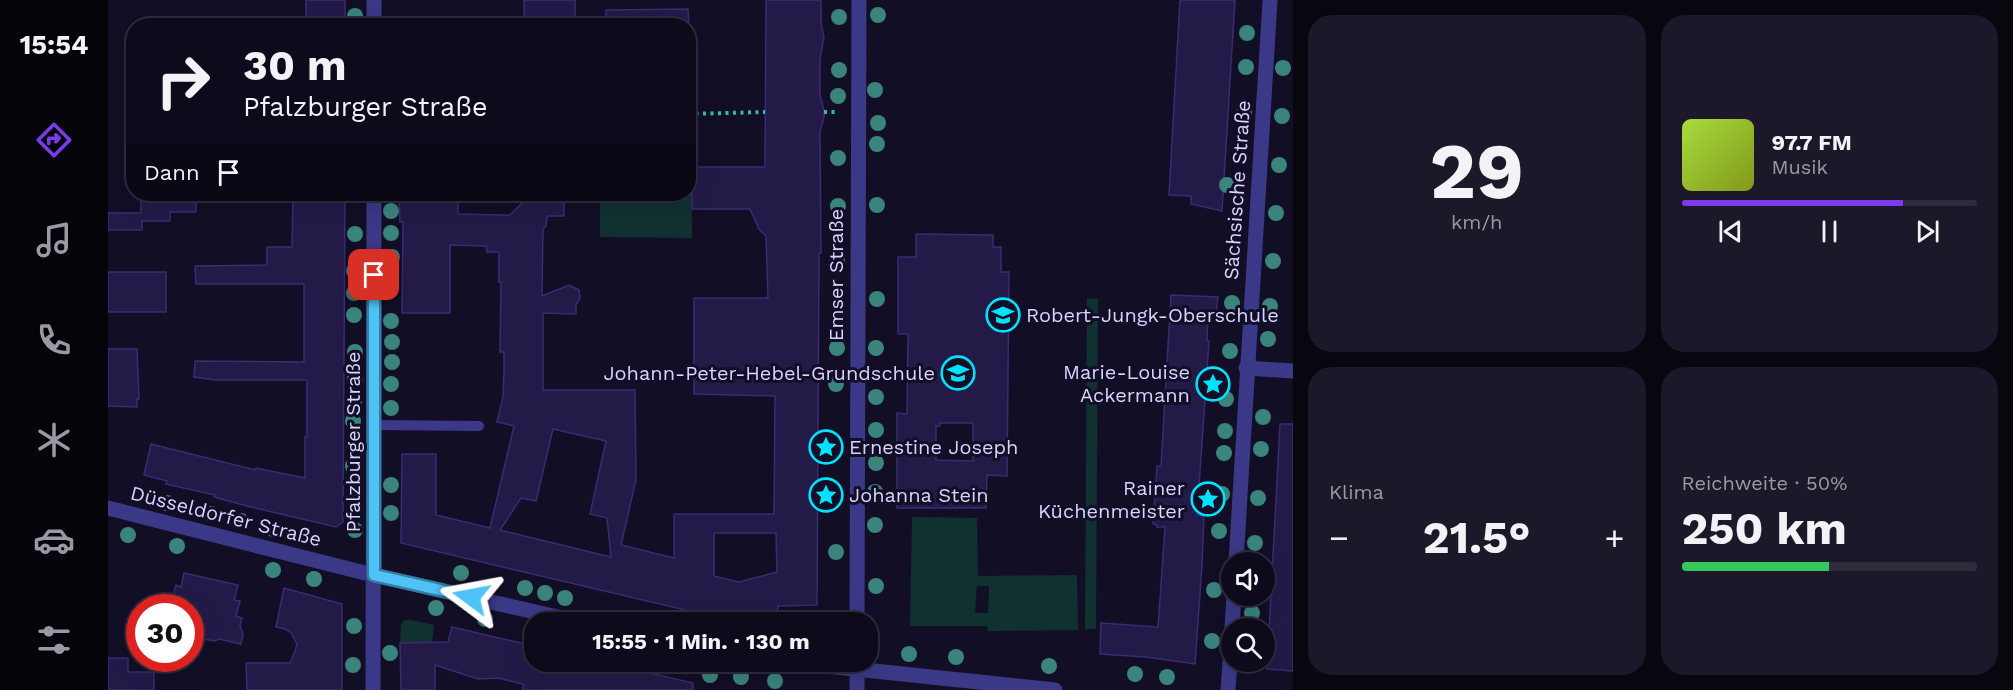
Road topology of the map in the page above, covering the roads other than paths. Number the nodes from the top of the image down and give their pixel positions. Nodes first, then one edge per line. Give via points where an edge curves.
1 (374, 0) edge
2 (859, 0) edge
3 (1270, 0) edge
4 (374, 18) edge
5 (374, 201) edge
6 (1246, 368) junction
7 (1293, 372) edge
8 (374, 425) junction
9 (479, 426) dead end
10 (108, 508) edge
11 (1237, 552) edge
12 (374, 575) junction
13 (535, 612) edge
14 (857, 612) edge
15 (878, 668) edge
16 (857, 672) edge
17 (1229, 672) edge
18 (373, 690) edge
19 (857, 690) edge
20 (1055, 690) edge
21 (1228, 690) edge

1 - 4 street
2 - 14 street, Emser Straße
3 - 6 street, Sächsische Straße
5 - 8 street, Pfalzburger Straße
6 - 7 street
6 - 11 street, Sächsische Straße
8 - 9 lane
8 - 12 street, Pfalzburger Straße
10 - 12 street, Düsseldorfer Straße
12 - 13 street, Düsseldorfer Straße
12 - 18 street, Pfalzburger Straße
15 - 20 street
16 - 19 street
17 - 21 street

